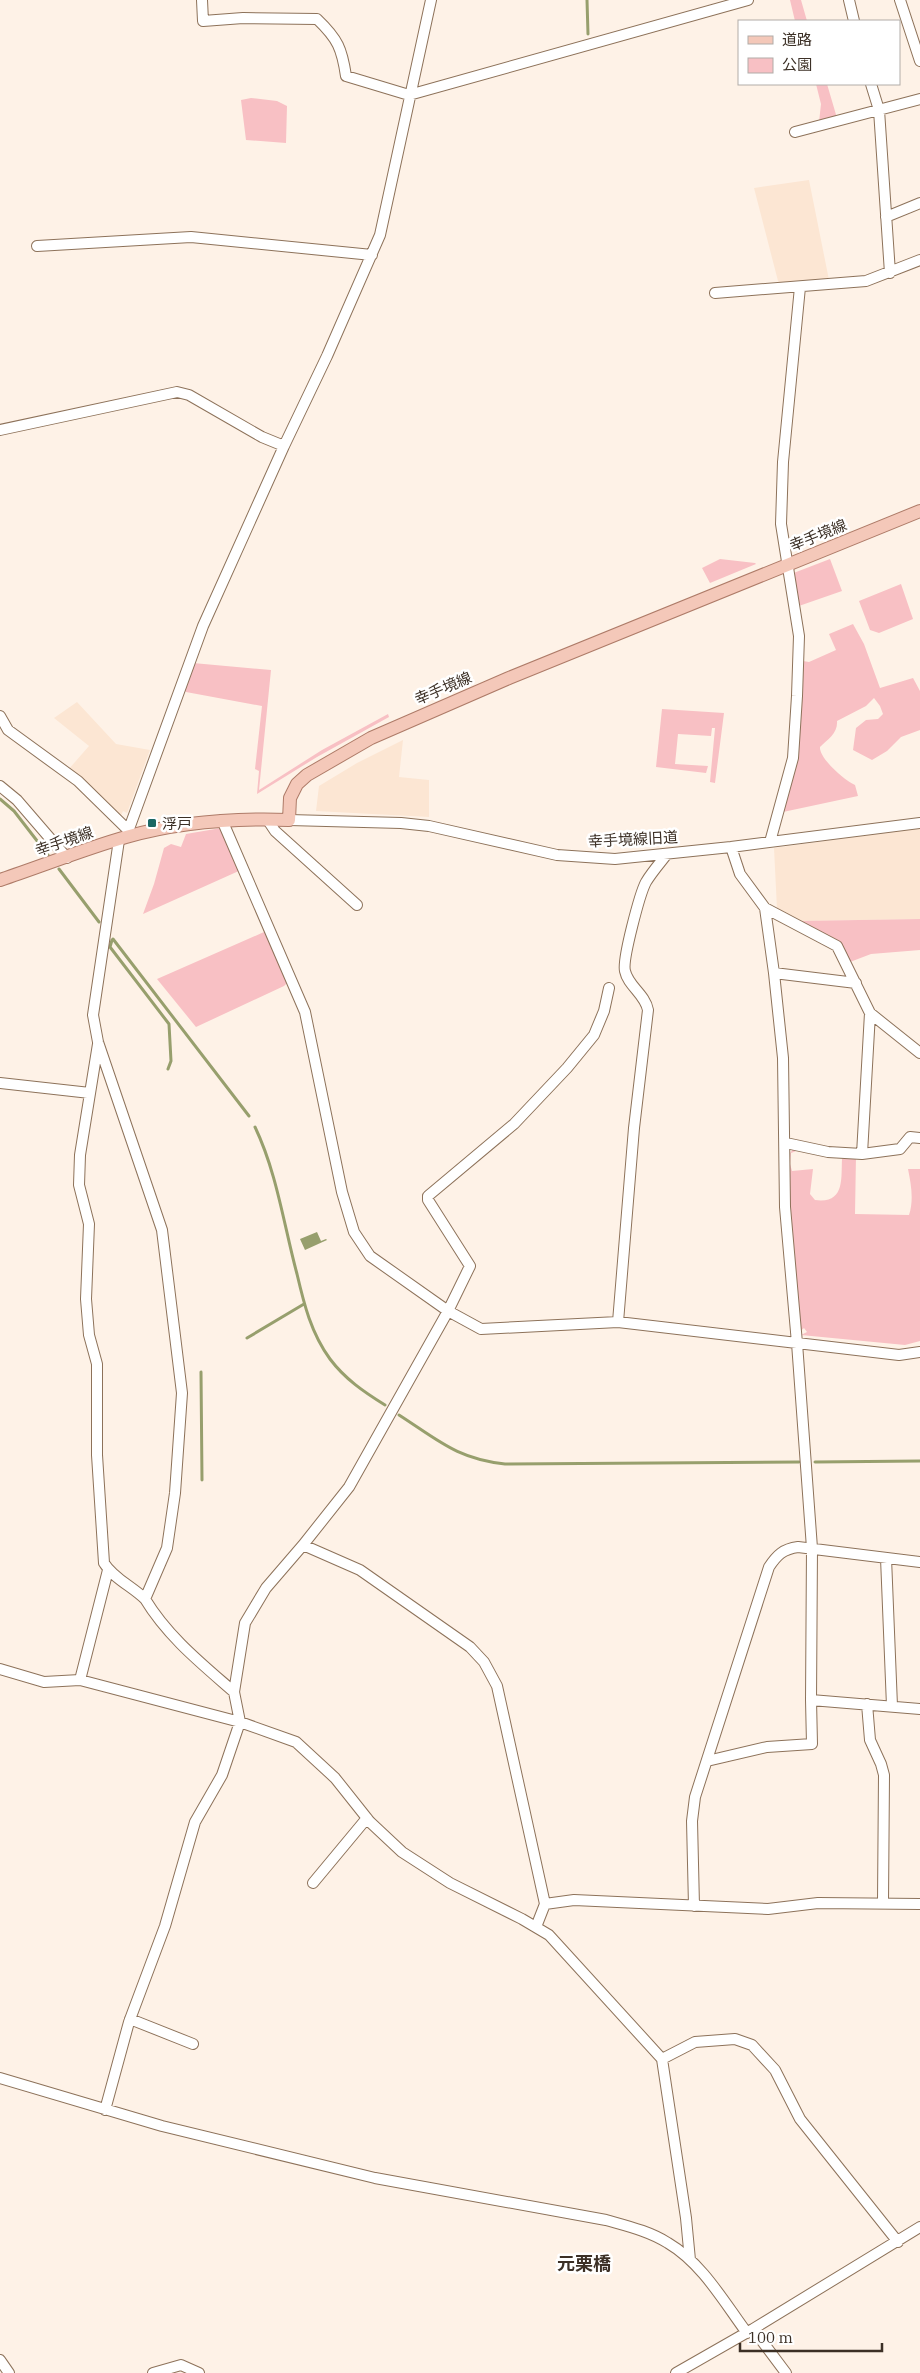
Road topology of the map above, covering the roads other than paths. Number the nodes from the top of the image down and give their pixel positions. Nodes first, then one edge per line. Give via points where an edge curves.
1 (202, 0) edge
2 (431, 0) edge
3 (748, 0) edge
4 (849, 0) edge
5 (900, 0) edge
6 (854, 20) edge
7 (917, 38) edge
8 (920, 61) edge
9 (871, 85) edge
10 (409, 95) junction
11 (920, 99) edge
12 (878, 110) junction
13 (795, 132) dead end
14 (920, 203) edge
15 (886, 217) junction
16 (37, 246) dead end
17 (372, 255) junction
18 (920, 260) edge
19 (890, 272) junction
20 (800, 287) junction
21 (715, 293) dead end
22 (0, 430) edge
23 (284, 446) junction
24 (920, 511) edge
25 (787, 565) junction
26 (0, 716) edge
27 (0, 786) edge
28 (267, 819) junction
29 (222, 820) junction
30 (289, 820) junction
31 (920, 823) edge
32 (124, 835) junction
33 (770, 842) junction
34 (731, 847) junction
35 (667, 854) junction
36 (67, 858) junction
37 (0, 880) edge
38 (357, 906) dead end
39 (765, 908) junction
40 (774, 973) junction
41 (856, 983) junction
42 (609, 988) dead end
43 (870, 1013) junction
44 (98, 1042) junction
45 (920, 1053) edge
46 (0, 1083) edge
47 (90, 1093) junction
48 (920, 1138) edge
49 (786, 1143) junction
50 (862, 1154) junction
51 (448, 1311) junction
52 (618, 1322) junction
53 (797, 1343) junction
54 (920, 1352) edge
55 (303, 1545) junction
56 (812, 1548) junction
57 (886, 1558) junction
58 (920, 1562) edge
59 (108, 1570) junction
60 (145, 1599) junction
61 (0, 1669) edge
62 (80, 1680) junction
63 (234, 1692) junction
64 (810, 1700) junction
65 (868, 1704) junction
66 (892, 1706) junction
67 (920, 1709) edge
68 (240, 1722) junction
69 (707, 1761) junction
70 (367, 1818) junction
71 (313, 1883) dead end
72 (883, 1902) junction
73 (545, 1904) junction
74 (920, 1904) edge
75 (694, 1906) junction
76 (536, 1927) junction
77 (130, 2019) junction
78 (193, 2044) dead end
79 (662, 2058) junction
80 (0, 2078) edge
81 (105, 2110) junction
82 (920, 2227) edge
83 (898, 2242) junction
84 (690, 2260) junction
85 (750, 2331) junction
86 (0, 2360) edge
87 (9, 2373) edge
88 (153, 2373) edge
89 (199, 2373) edge
90 (676, 2373) edge
91 (786, 2373) edge

1 - 10 street via 203,21 317,19 329,30 342,51 346,76
2 - 10 street
3 - 10 street
4 - 6 street
5 - 7 street
7 - 8 street
9 - 12 street
10 - 17 street via 380,235
11 - 12 street
12 - 13 street
12 - 15 street
14 - 15 street
15 - 19 street
16 - 17 street via 191,236
17 - 23 street
18 - 19 street
19 - 20 street via 866,281
20 - 21 street
20 - 25 street via 783,470 781,524
22 - 23 street via 177,392 189,395
23 - 32 street via 202,626
24 - 25 main road, 幸手境線
25 - 30 main road, 幸手境線 via 371,738 297,784 290,798
25 - 33 street via 798,636 797,696 793,758
26 - 32 street via 8,730 78,781
27 - 36 street via 17,800
28 - 29 main road, 幸手境線
28 - 30 main road, 幸手境線
28 - 38 street via 275,831
29 - 32 main road, 幸手境線
29 - 51 street via 305,1012 342,1192 354,1232 370,1256
30 - 35 street, 幸手境線旧道 via 429,826 557,855 615,858
31 - 33 street, 幸手境線旧道
32 - 36 main road, 幸手境線
32 - 44 street via 93,1015
33 - 34 street, 幸手境線旧道
34 - 35 street, 幸手境線旧道
34 - 39 street via 740,874
35 - 52 street via 640,894 624,965 628,979 647,1003 648,1010 634,1128
36 - 37 main road, 幸手境線
39 - 40 street
39 - 41 street via 837,946
40 - 41 street
40 - 49 street via 783,1058
41 - 43 street
42 - 51 street via 594,1035 567,1068 514,1124 428,1196 470,1266
43 - 45 street
43 - 50 street
44 - 47 street
44 - 60 street via 162,1230 182,1393 175,1493 167,1548
46 - 47 street
47 - 59 street via 80,1155 79,1185 89,1224 86,1299 89,1335 97,1364 97,1455 104,1563
48 - 50 street via 910,1137 900,1149
49 - 50 street via 828,1152
49 - 53 street via 786,1207
51 - 52 street via 481,1329
51 - 55 street via 349,1487
52 - 53 street
53 - 54 street via 899,1355
53 - 56 street
55 - 63 street via 266,1588 245,1623
55 - 73 street via 360,1570 470,1648 484,1662 497,1686
56 - 57 street
56 - 64 street
56 - 69 street via 798,1546 786,1549 769,1567
57 - 58 street
57 - 66 street
59 - 60 street
59 - 62 street
60 - 63 street via 159,1622
61 - 62 street via 44,1682
62 - 68 street
63 - 68 street
64 - 65 street
64 - 69 street via 812,1744 767,1747
65 - 66 street
65 - 72 street via 870,1740 884,1775
66 - 67 street
68 - 70 street via 296,1742 335,1778
68 - 77 street via 222,1774 195,1822 165,1926
69 - 75 street via 694,1797
70 - 71 street
70 - 76 street via 402,1852 450,1883
72 - 74 street
72 - 75 street via 768,1908
73 - 75 street via 574,1900
73 - 76 street
76 - 79 street via 549,1936
77 - 78 street
77 - 81 street
79 - 83 street via 695,2042 735,2039 752,2045 775,2070 800,2119
79 - 84 street
80 - 81 street
81 - 84 street via 375,2178 606,2220 669,2243
82 - 83 street
83 - 85 street
84 - 85 street
85 - 90 street
85 - 91 street
86 - 87 street
88 - 89 street via 181,2365

